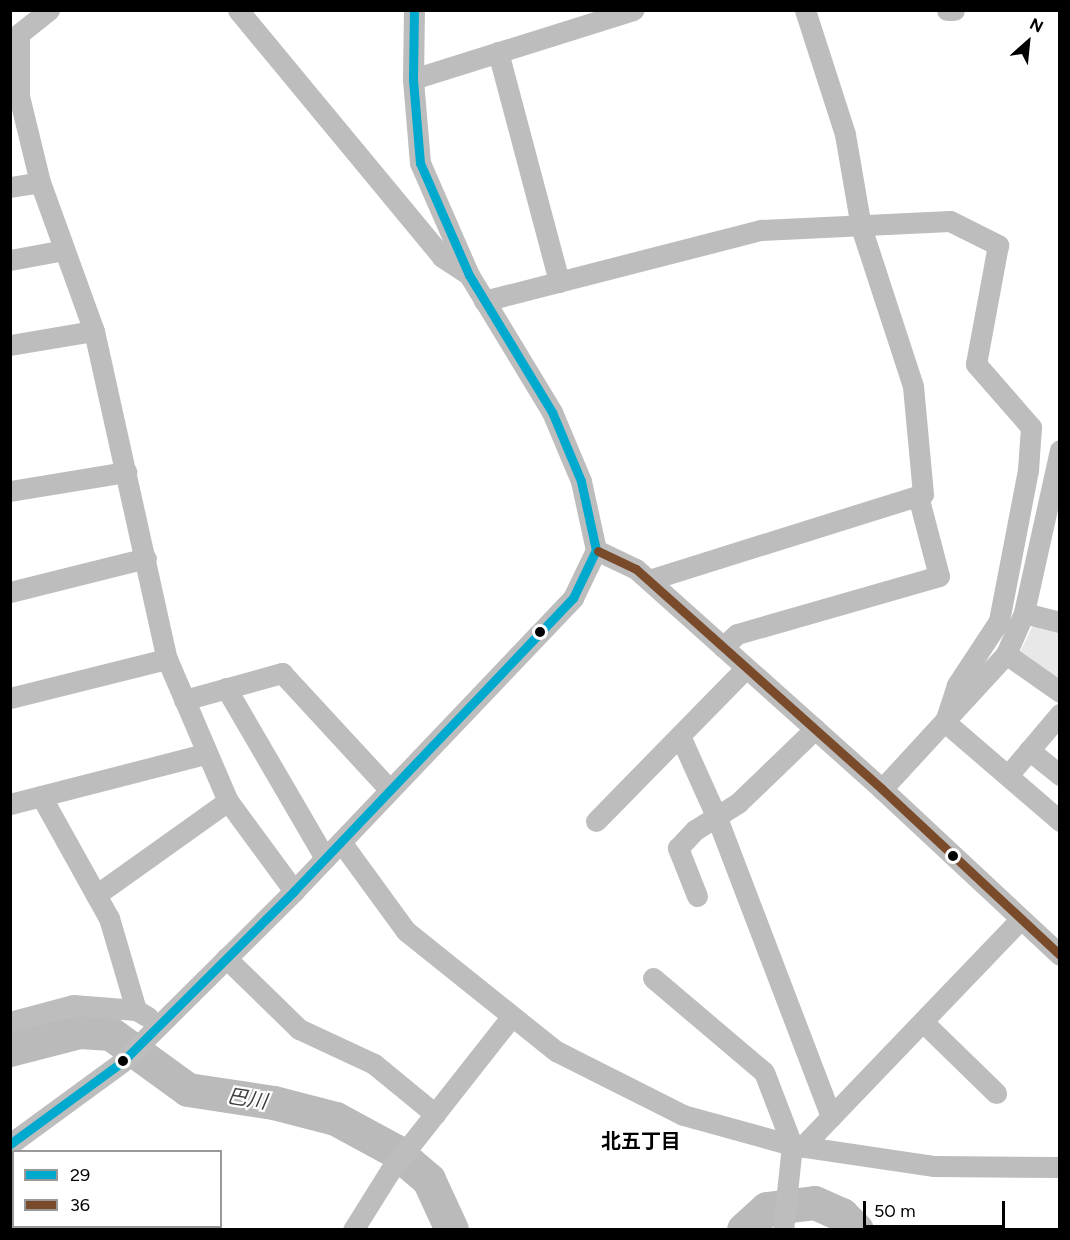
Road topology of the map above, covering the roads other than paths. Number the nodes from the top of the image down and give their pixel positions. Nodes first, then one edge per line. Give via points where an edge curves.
1 (49, 10) edge
2 (237, 10) edge
3 (414, 10) edge
4 (633, 10) edge
5 (805, 10) edge
6 (947, 10) edge
7 (954, 10) edge
8 (15, 39) edge
9 (498, 52) junction
10 (413, 79) junction
11 (40, 182) junction
12 (10, 187) edge
13 (861, 227) junction
14 (64, 250) junction
15 (10, 260) edge
16 (469, 275) junction
17 (559, 282) junction
18 (484, 301) junction
19 (94, 331) junction
20 (10, 345) edge
21 (1059, 450) edge
22 (126, 472) junction
23 (10, 491) edge
24 (918, 496) junction
25 (1052, 519) edge
26 (596, 550) junction
27 (146, 558) junction
28 (649, 580) junction
29 (10, 592) edge
30 (1024, 613) junction
31 (1059, 622) edge
32 (723, 647) junction
33 (1006, 654) junction
34 (167, 659) junction
35 (746, 668) junction
36 (226, 688) junction
37 (1059, 692) edge
38 (10, 698) edge
39 (184, 700) junction
40 (1059, 714) edge
41 (945, 722) junction
42 (815, 729) junction
43 (681, 738) junction
44 (1029, 750) junction
45 (205, 754) junction
46 (1015, 767) dead end
47 (1059, 775) edge
48 (882, 789) junction
49 (390, 790) junction
50 (41, 796) junction
51 (228, 801) junction
52 (10, 804) edge
53 (717, 818) junction
54 (597, 821) dead end
55 (1059, 821) edge
56 (341, 842) junction
57 (325, 858) junction
58 (294, 891) junction
59 (96, 895) junction
60 (696, 896) dead end
61 (1021, 919) junction
62 (1059, 952) edge
63 (226, 958) junction
64 (653, 978) dead end
65 (136, 1010) junction
66 (512, 1016) junction
67 (10, 1022) edge
68 (922, 1022) junction
69 (154, 1028) junction
70 (996, 1093) dead end
71 (435, 1114) junction
72 (831, 1117) junction
73 (10, 1144) edge
74 (797, 1146) junction
75 (1059, 1167) edge
76 (783, 1225) edge
77 (353, 1230) edge

1 - 8 street
2 - 16 street via 442,257
3 - 10 street
4 - 9 street
5 - 13 street via 845,134
6 - 7 street
8 - 11 street via 19,96
9 - 10 street
9 - 17 street
10 - 16 street via 420,163
11 - 12 street
11 - 14 street
13 - 17 street via 761,230
13 - 24 street via 913,386 923,494
13 - 41 street via 950,221 998,245 976,364 1030,427 1028,470 999,621 957,685
14 - 15 street
14 - 19 street
16 - 18 street
17 - 18 street
18 - 26 street via 552,412 581,481
19 - 20 street
19 - 22 street
21 - 25 street
22 - 23 street
22 - 27 street
24 - 28 street
24 - 32 street via 939,576 738,634
25 - 30 street
26 - 28 street via 636,569
26 - 49 street via 573,598
27 - 29 street
27 - 34 street
28 - 32 street
30 - 31 street
30 - 33 street
32 - 35 street
33 - 37 street
33 - 41 street
34 - 38 street
34 - 39 street
35 - 42 street
35 - 43 street
36 - 39 street
36 - 49 street via 282,673
36 - 57 street
39 - 45 street
40 - 44 street
41 - 48 street
41 - 55 street
42 - 48 street
42 - 53 street via 738,803
43 - 53 street
43 - 54 street
44 - 46 street
44 - 47 street
45 - 50 street
45 - 51 street
48 - 61 street
49 - 56 street
50 - 52 street
50 - 59 street
51 - 58 street
51 - 59 street
53 - 60 street via 695,830 678,848
53 - 72 street
56 - 57 street
56 - 66 street via 406,931
57 - 58 street
58 - 63 street
59 - 65 street via 109,918
61 - 62 street
61 - 68 street
63 - 69 street
63 - 71 street via 298,1029 374,1064
64 - 74 street via 764,1072
65 - 67 street via 73,1005
65 - 69 street
66 - 71 street
66 - 74 street via 556,1051 682,1115
68 - 70 street
68 - 72 street
69 - 73 street via 122,1062
71 - 77 street via 390,1171
72 - 74 street
74 - 75 street via 934,1166
74 - 76 street

